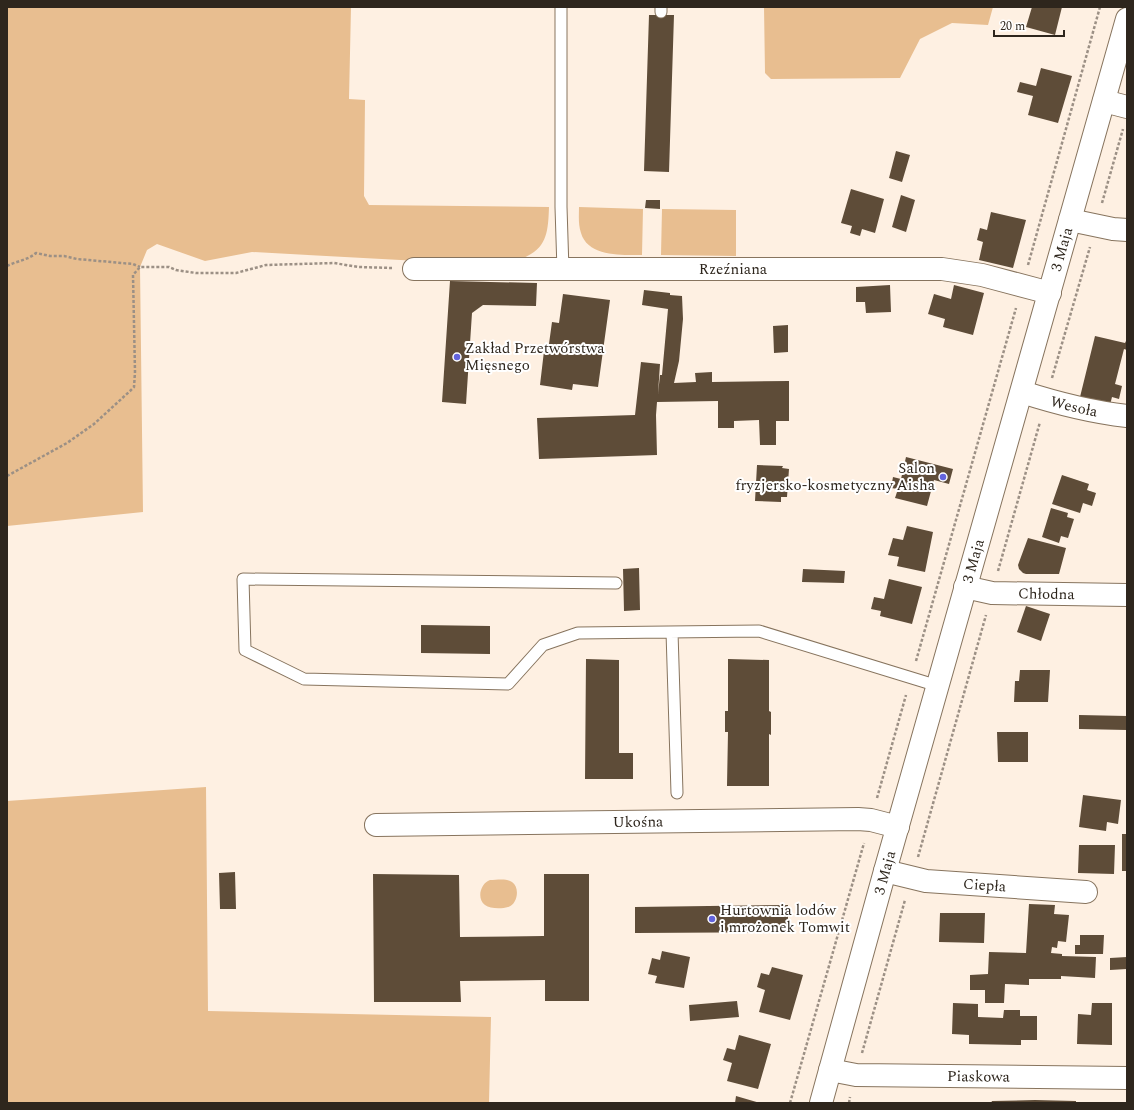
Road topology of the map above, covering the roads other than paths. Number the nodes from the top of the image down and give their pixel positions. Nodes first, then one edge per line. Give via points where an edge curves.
1 (561, 7) edge
2 (1127, 19) edge
3 (1104, 101) junction
4 (1125, 117) edge
5 (1070, 220) junction
6 (1127, 230) edge
7 (414, 270) road end
8 (563, 270) junction
9 (1050, 293) junction
10 (1022, 392) junction
11 (1127, 416) edge
12 (616, 583) dead end
13 (965, 587) junction
14 (1127, 595) edge
15 (672, 632) junction
16 (938, 686) junction
17 (677, 793) dead end
18 (376, 825) dead end
19 (898, 827) junction
20 (885, 871) junction
21 (1086, 892) dead end
22 (830, 1070) junction
23 (1127, 1078) edge
24 (821, 1103) edge

1 - 8 lane
2 - 3 street, 3 Maja
3 - 4 street
3 - 5 street, 3 Maja
5 - 6 street
5 - 9 street, 3 Maja
7 - 8 street, Rzeźniana
8 - 9 street, Rzeźniana via 942,269 982,274
9 - 10 street, 3 Maja
10 - 11 street, Wesoła via 1046,400
10 - 13 street, 3 Maja
12 - 15 lane via 243,579 245,650 304,679 508,684 543,645 578,633
13 - 14 street, Chłodna via 992,593
13 - 16 street, 3 Maja
15 - 16 lane via 759,631
15 - 17 lane
16 - 19 street, 3 Maja
18 - 19 street, Ukośna via 858,819
19 - 20 street, 3 Maja
20 - 21 street, Ciepła via 926,881
20 - 22 street, 3 Maja
22 - 23 street, Piaskowa via 856,1076
22 - 24 street, 3 Maja

